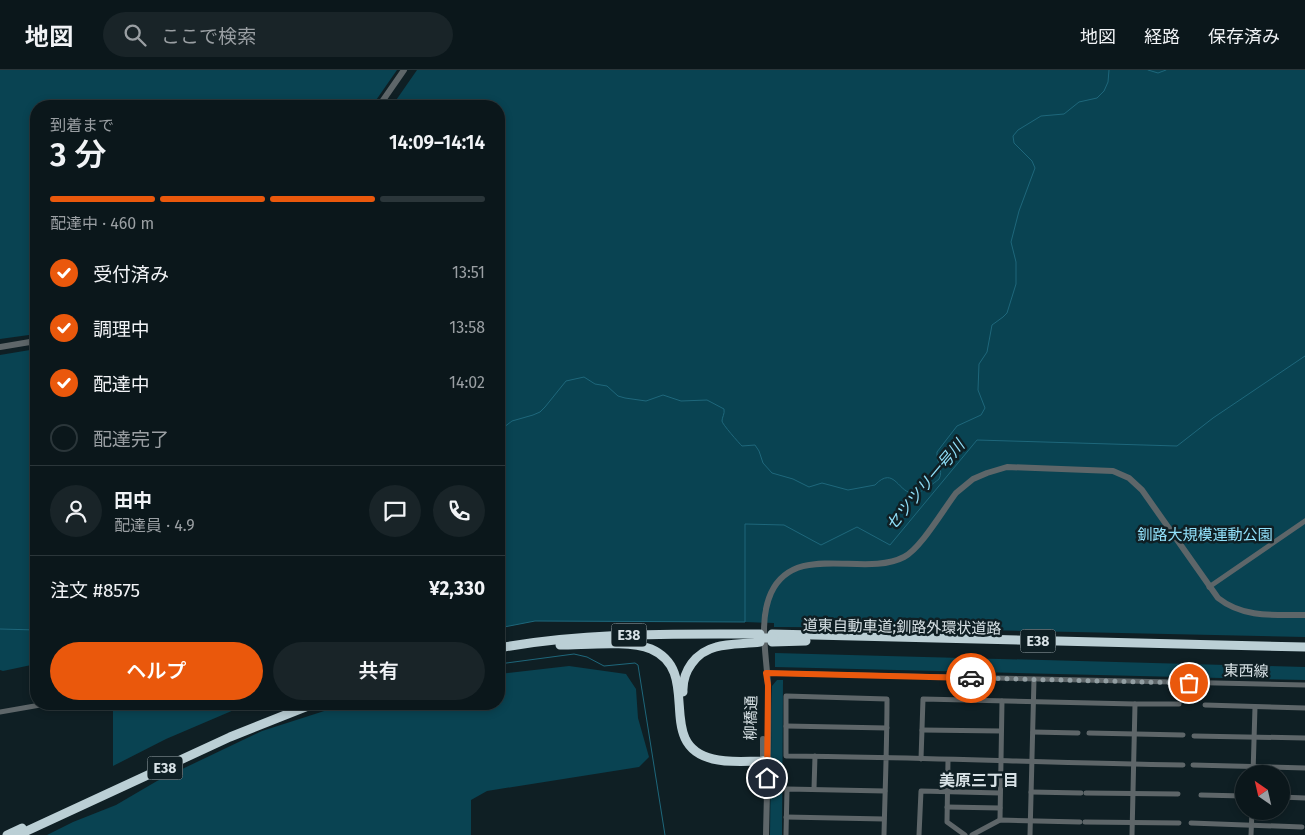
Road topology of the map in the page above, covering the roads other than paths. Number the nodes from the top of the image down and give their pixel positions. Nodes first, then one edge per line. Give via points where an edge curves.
1 (404, 70) edge
2 (383, 100) edge
3 (30, 342) edge
4 (0, 347) edge
5 (1305, 521) edge
6 (1209, 587) junction
7 (1305, 616) edge
8 (760, 638) junction
9 (772, 638) junction
10 (560, 645) junction
11 (505, 647) edge
12 (1305, 649) edge
13 (505, 652) edge
14 (766, 673) junction
15 (1034, 679) junction
16 (1305, 685) edge
17 (1002, 701) junction
18 (1033, 702) junction
19 (1135, 704) junction
20 (1179, 704) dead end
21 (1205, 705) dead end
22 (30, 707) edge
23 (1255, 707) junction
24 (1305, 708) edge
25 (285, 710) edge
26 (298, 710) edge
27 (0, 712) edge
28 (786, 726) junction
29 (887, 728) junction
30 (922, 730) junction
31 (1001, 731) junction
32 (1033, 732) junction
33 (1078, 733) dead end
34 (1089, 733) dead end
35 (1134, 734) junction
36 (1183, 735) dead end
37 (1194, 736) dead end
38 (1254, 736) junction
39 (1305, 738) edge
40 (815, 756) junction
41 (886, 758) junction
42 (921, 759) junction
43 (764, 760) junction
44 (948, 760) junction
45 (1001, 761) junction
46 (1032, 762) junction
47 (1134, 764) junction
48 (1183, 765) dead end
49 (1193, 765) dead end
50 (1253, 765) edge
51 (1235, 766) edge
52 (1290, 768) edge
53 (1305, 768) edge
54 (814, 789) junction
55 (885, 791) junction
56 (948, 792) junction
57 (1031, 792) junction
58 (1000, 793) junction
59 (1132, 794) junction
60 (1178, 794) dead end
61 (1201, 795) dead end
62 (1235, 796) edge
63 (1290, 797) edge
64 (1305, 798) edge
65 (947, 808) junction
66 (1000, 808) junction
67 (786, 817) junction
68 (884, 819) junction
69 (1000, 820) junction
70 (1252, 820) edge
71 (1031, 821) junction
72 (1179, 823) dead end
73 (1191, 823) dead end
74 (1132, 824) junction
75 (1252, 826) junction
76 (1302, 827) dead end
77 (7, 835) edge
78 (18, 835) edge
79 (762, 835) edge
80 (766, 835) edge
81 (786, 835) edge
82 (884, 835) edge
83 (919, 835) edge
84 (965, 835) edge
85 (972, 835) edge
86 (1030, 835) edge
87 (1132, 835) edge
88 (1251, 835) edge

1 - 2 street
3 - 4 street
5 - 6 street
6 - 7 street, 柳橋通 via 1226,605 1246,613
6 - 14 street, 柳橋通 via 1142,490 1130,478 1113,471 1006,467 982,474 956,493 916,548 902,558 881,564 812,564 785,576 772,591 766,610
8 - 9 highway, 道東自動車道;釧路外環状道路 / E38, bridge
8 - 10 highway, 道東自動車道;釧路外環状道路 / E38 via 631,639
8 - 11 highway, 道東自動車道;釧路外環状道路 / E38 via 599,636
8 - 43 highway via 716,646 698,656 684,680 683,719 688,735 700,749 714,755
9 - 12 highway, 道東自動車道;釧路外環状道路 / E38
9 - 12 highway, 道東自動車道;釧路外環状道路 / E38
10 - 13 highway, 道東自動車道;釧路外環状道路 / E38
10 - 43 highway via 626,645 651,649 674,670 679,720 690,746 713,759
14 - 15 street, 東西線
14 - 43 street, 柳橋通
15 - 16 street, 東西線
15 - 18 street
17 - 18 street
17 - 30 street via 923,699
17 - 31 street
18 - 19 street
18 - 32 street
19 - 20 street
19 - 35 street
21 - 23 street
22 - 27 street
23 - 24 street
23 - 38 street
25 - 77 highway, E38
26 - 78 highway, E38
28 - 29 street
28 - 29 street via 786,696 887,699
28 - 40 street via 786,756
29 - 41 street
30 - 31 street
30 - 42 street
31 - 45 street
32 - 33 street
32 - 46 street
34 - 35 street
35 - 36 street
35 - 47 street
37 - 38 street
38 - 39 street
38 - 50 street
40 - 41 street
40 - 54 street
41 - 42 street
41 - 55 street
42 - 44 street
43 - 79 street, 柳橋通
43 - 80 street, 柳橋通
44 - 45 street
44 - 56 street
45 - 46 street
45 - 58 street
46 - 47 street
46 - 57 street
47 - 48 street
47 - 59 street
49 - 51 street
52 - 53 street
54 - 55 street
54 - 67 street via 787,789
55 - 68 street
56 - 58 street
56 - 65 street
56 - 83 street via 921,791
57 - 59 street
57 - 71 street
58 - 66 street
59 - 60 street
59 - 74 street
61 - 62 street
63 - 64 street
65 - 66 street
65 - 84 street via 947,822
66 - 69 street
67 - 68 street
67 - 81 street
68 - 82 street
69 - 71 street
69 - 85 street
70 - 75 street
71 - 74 street
71 - 86 street
72 - 74 street
73 - 75 street
74 - 87 street
75 - 76 street
75 - 88 street

